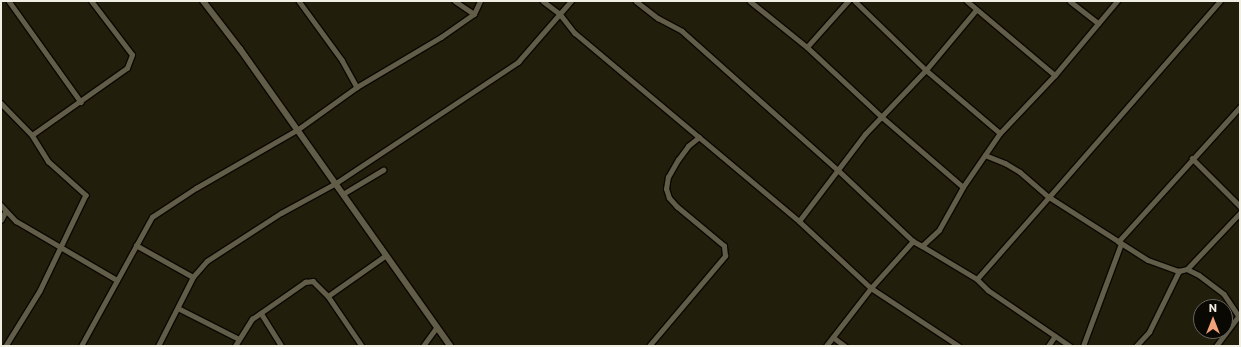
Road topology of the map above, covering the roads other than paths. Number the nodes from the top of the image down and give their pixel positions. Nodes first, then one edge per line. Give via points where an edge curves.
1 (9, 1) edge
2 (91, 1) edge
3 (203, 1) edge
4 (299, 1) edge
5 (455, 1) edge
6 (480, 1) edge
7 (543, 1) edge
8 (571, 1) edge
9 (636, 1) edge
10 (750, 1) edge
11 (848, 1) edge
12 (854, 1) edge
13 (967, 1) edge
14 (1070, 1) edge
15 (1117, 1) edge
16 (1220, 1) edge
17 (976, 10) junction
18 (474, 14) junction
19 (560, 14) junction
20 (1098, 23) junction
21 (807, 47) junction
22 (926, 70) junction
23 (1055, 75) junction
24 (357, 88) junction
25 (81, 102) junction
26 (1, 103) edge
27 (1240, 106) edge
28 (882, 117) junction
29 (296, 130) junction
30 (1000, 133) junction
31 (32, 135) junction
32 (699, 137) junction
33 (985, 155) junction
34 (1192, 158) junction
35 (383, 170) dead end
36 (838, 170) junction
37 (336, 183) junction
38 (963, 187) junction
39 (343, 194) junction
40 (1049, 197) junction
41 (1, 205) edge
42 (1240, 206) edge
43 (5, 212) junction
44 (1240, 213) edge
45 (1, 220) edge
46 (799, 221) junction
47 (913, 241) junction
48 (1119, 243) junction
49 (136, 245) junction
50 (922, 246) junction
51 (61, 248) junction
52 (385, 256) junction
53 (1187, 269) junction
54 (1179, 271) junction
55 (193, 276) junction
56 (977, 279) junction
57 (117, 280) junction
58 (871, 288) junction
59 (328, 296) junction
60 (178, 308) junction
61 (261, 313) junction
62 (1239, 316) edge
63 (436, 328) junction
64 (1055, 336) junction
65 (833, 337) junction
66 (239, 339) junction
67 (6, 346) edge
68 (81, 346) edge
69 (158, 346) edge
70 (235, 346) edge
71 (282, 346) edge
72 (362, 346) edge
73 (423, 346) edge
74 (450, 346) edge
75 (649, 346) edge
76 (826, 346) edge
77 (845, 346) edge
78 (959, 346) edge
79 (1048, 346) edge
80 (1070, 346) edge
81 (1083, 346) edge
82 (1136, 346) edge
83 (1216, 346) edge

1 - 25 street
2 - 25 street via 132,55 127,68
3 - 29 street
4 - 24 street via 342,60
5 - 18 street
6 - 18 street
7 - 19 street
8 - 19 street
9 - 36 street via 682,32
10 - 21 street
11 - 21 street
12 - 22 street
13 - 17 street
14 - 20 street
15 - 20 street
16 - 40 street
17 - 22 street
17 - 23 street
18 - 24 street
19 - 32 street via 575,33
19 - 37 street via 518,62
20 - 23 street
21 - 28 street
22 - 28 street
22 - 30 street
23 - 30 street
24 - 29 street
25 - 31 street
26 - 31 street
27 - 34 street
28 - 36 street via 864,134
28 - 38 street
29 - 37 street
29 - 49 street via 164,208 152,217
30 - 33 street
31 - 51 street via 48,161 86,195
32 - 46 street
32 - 75 street via 688,146 678,160 668,177 666,189 669,198 677,207 724,246 725,256
33 - 38 street
33 - 40 street via 1020,172
34 - 42 street
34 - 48 street
35 - 39 street
36 - 46 street
36 - 47 street
37 - 39 street
37 - 55 street via 227,247 207,261
38 - 50 street via 939,230
39 - 52 street
40 - 48 street
40 - 56 street
41 - 43 street
43 - 45 street
43 - 51 street
44 - 53 street
46 - 58 street
47 - 50 street
47 - 58 street
48 - 54 street via 1148,260
48 - 81 street
49 - 55 street
49 - 57 street
50 - 56 street
51 - 57 street
51 - 67 street via 40,291
52 - 59 street
52 - 63 street
53 - 54 street
53 - 62 street via 1220,290
54 - 82 street via 1156,319
55 - 60 street
56 - 64 street via 988,290
57 - 68 street
58 - 65 street
58 - 78 street
59 - 61 street via 313,281 305,282
59 - 72 street
60 - 66 street
60 - 69 street
61 - 66 street via 252,319
61 - 71 street
62 - 83 street
63 - 73 street
63 - 74 street
64 - 79 street
64 - 80 street
65 - 76 street
65 - 77 street
66 - 70 street

